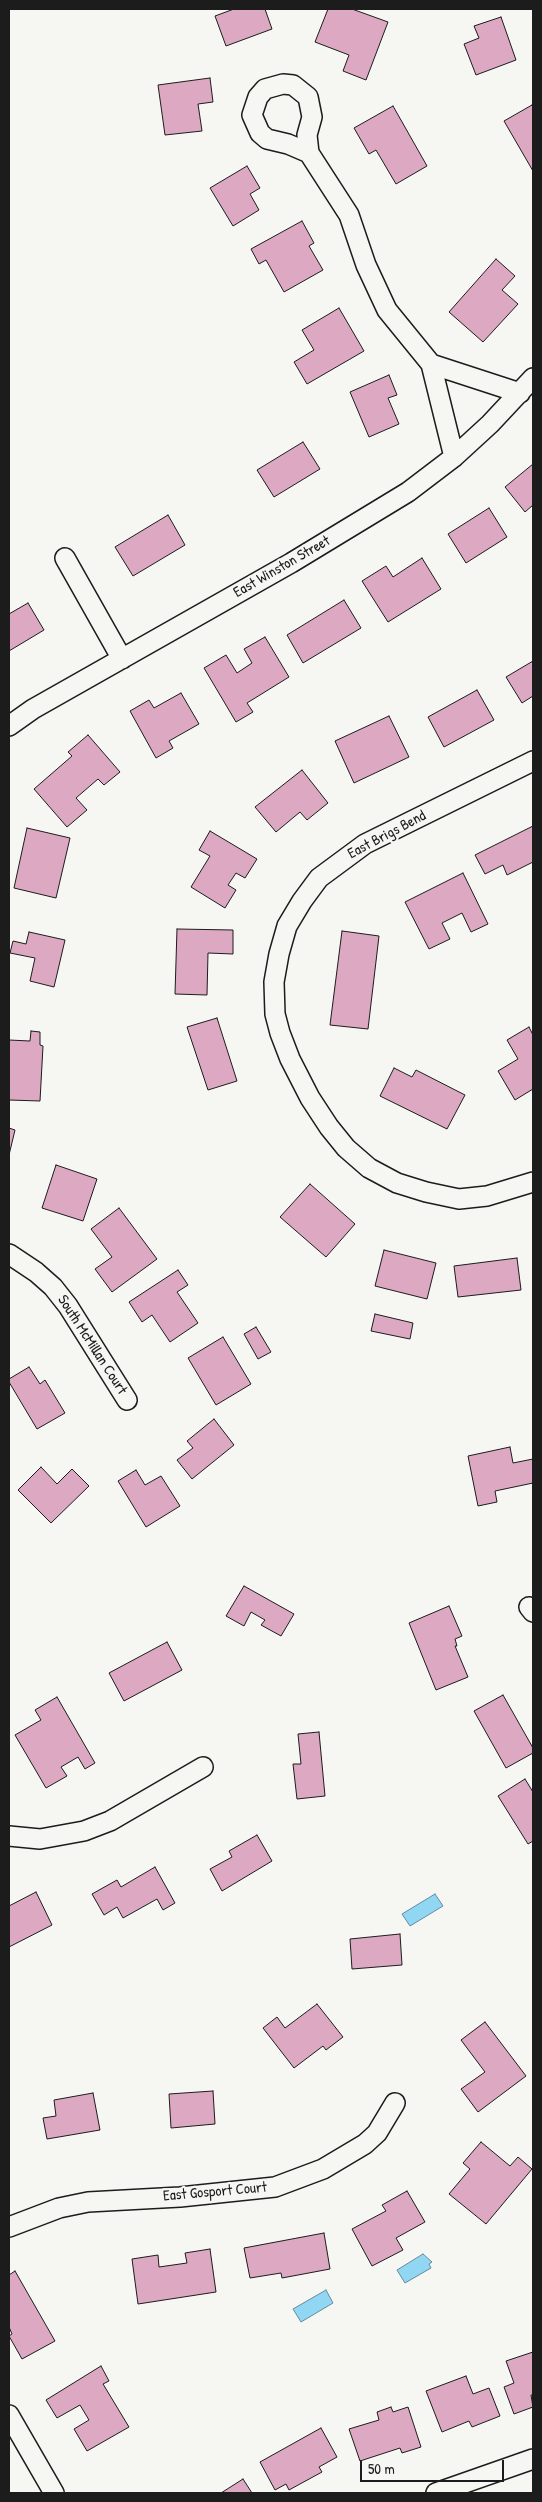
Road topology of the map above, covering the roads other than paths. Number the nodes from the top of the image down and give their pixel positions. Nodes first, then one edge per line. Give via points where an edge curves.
1 (309, 153) dead end
2 (431, 364) junction
3 (533, 378) edge
4 (520, 393) junction
5 (454, 457) junction
6 (65, 558) dead end
7 (122, 659) junction
8 (9, 726) edge
9 (533, 762) edge
10 (533, 1182) edge
11 (9, 1254) edge
12 (128, 1400) dead end
13 (203, 1766) dead end
14 (9, 1836) edge
15 (395, 2103) dead end
16 (9, 2227) edge
17 (9, 2415) edge
18 (533, 2460) edge
19 (54, 2493) edge
20 (436, 2493) edge

1 - 2 street via 349,215 366,266 387,310
2 - 4 street
2 - 5 street
3 - 4 street, East Winston Street
4 - 5 street, East Winston Street
5 - 7 street, East Winston Street via 384,508
6 - 7 street
7 - 8 street, East Winston Street
9 - 10 street, East Brigs Bend via 365,844 319,878 287,926 274,982 276,1014 290,1059 329,1126 346,1148 369,1168 397,1183 459,1198 487,1196
11 - 12 street, South McMillan Court via 53,1287
13 - 14 street via 110,1821 84,1831 40,1839
15 - 16 street, East Gosport Court via 377,2133 365,2144 323,2169 275,2187 88,2202 59,2208
17 - 19 street
18 - 20 street

